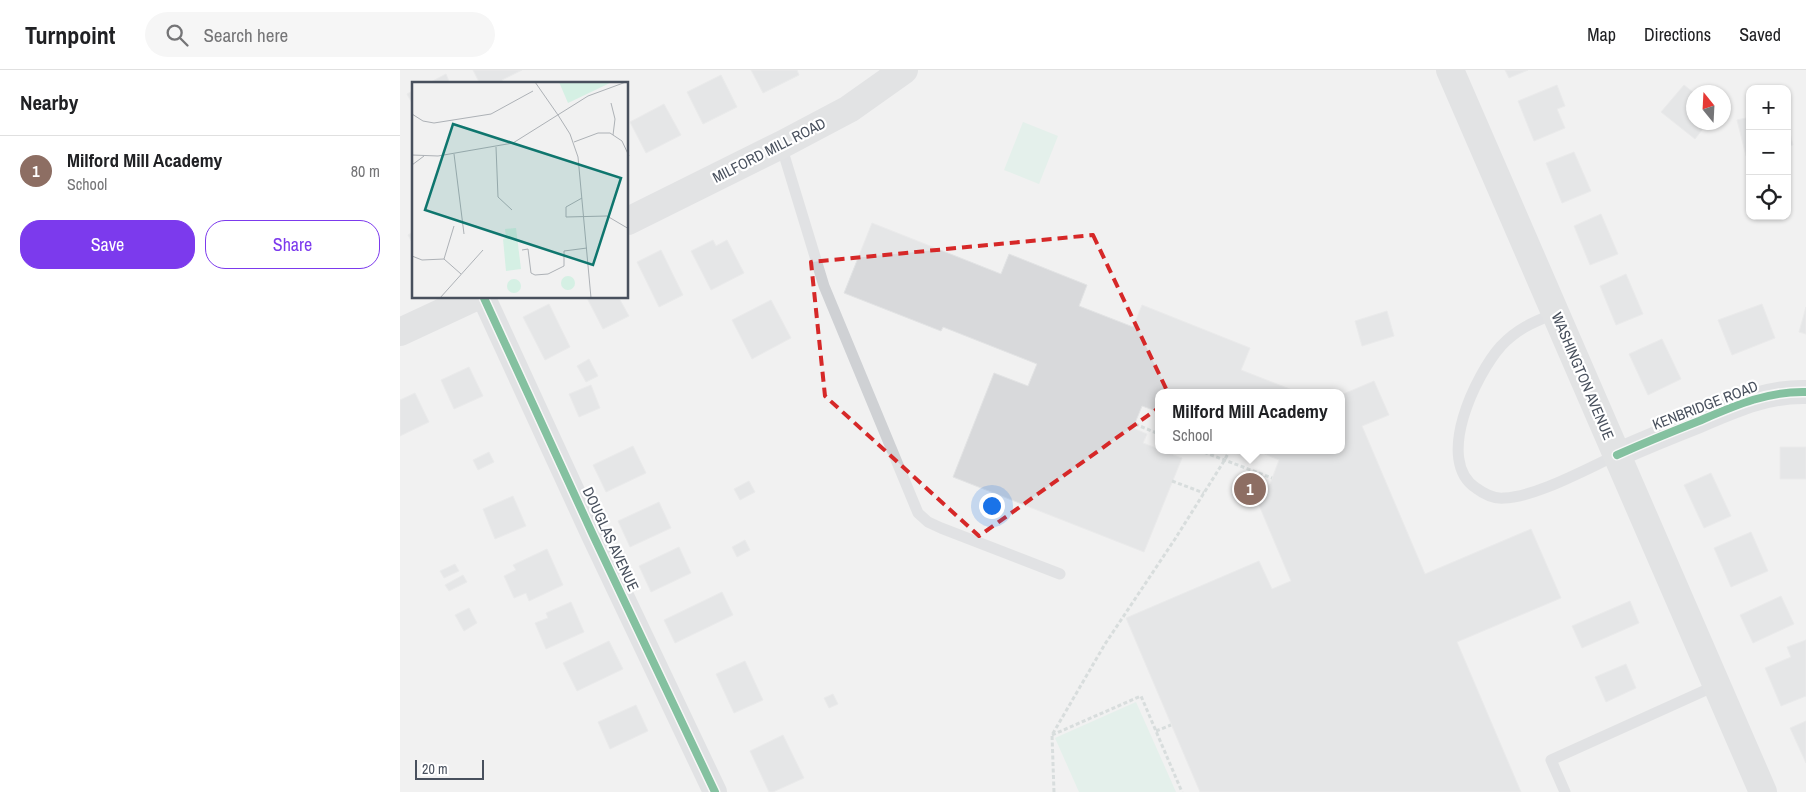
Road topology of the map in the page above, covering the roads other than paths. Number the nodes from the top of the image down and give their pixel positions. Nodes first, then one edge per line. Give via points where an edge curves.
1 (904, 70) edge
2 (1450, 70) edge
3 (781, 145) junction
4 (629, 221) edge
5 (471, 299) edge
6 (484, 299) edge
7 (1556, 313) junction
8 (400, 332) edge
9 (1806, 392) edge
10 (1617, 455) junction
11 (1060, 574) dead end
12 (1717, 685) junction
13 (714, 792) edge
14 (1565, 792) edge
15 (1763, 792) edge

1 - 3 main road, MILFORD MILL ROAD via 849,109
2 - 7 main road, WASHINGTON AVENUE
3 - 4 main road, MILFORD MILL ROAD
3 - 11 lane via 824,286 918,514 941,528
5 - 8 main road
6 - 13 street, DOUGLAS AVENUE
7 - 10 main road, WASHINGTON AVENUE
7 - 10 lane via 1524,326 1502,345 1482,371 1462,420 1457,447 1460,467 1469,483 1485,494 1502,498 1530,494
9 - 10 street, KENBRIDGE ROAD via 1767,395 1741,403
10 - 12 main road, WASHINGTON AVENUE
12 - 14 lane via 1550,760
12 - 15 main road, WASHINGTON AVENUE

